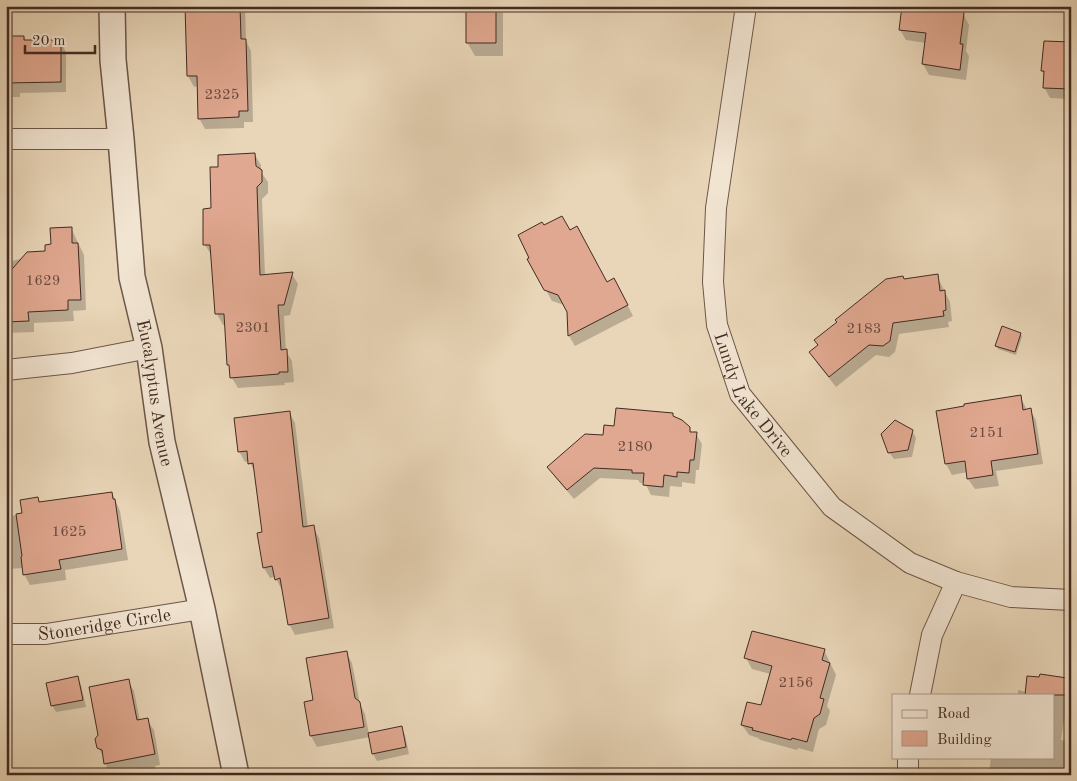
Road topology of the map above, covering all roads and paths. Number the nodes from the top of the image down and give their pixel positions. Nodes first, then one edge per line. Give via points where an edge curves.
1 (112, 6) edge
2 (746, 6) edge
3 (6, 139) edge
4 (122, 139) junction
5 (149, 348) junction
6 (6, 370) edge
7 (956, 582) junction
8 (1071, 600) edge
9 (202, 609) junction
10 (6, 634) edge
11 (920, 694) edge
12 (908, 758) edge
13 (236, 775) edge
14 (908, 775) edge

1 - 4 street, Eucalyptus Avenue via 113,60
2 - 7 street, Lundy Lake Drive via 716,208 712,282 717,325 740,394 832,507 910,563
3 - 4 street
4 - 5 street, Eucalyptus Avenue via 132,277
5 - 6 street via 72,364
5 - 9 street, Eucalyptus Avenue via 162,442
7 - 8 street, Lundy Lake Drive via 1011,597
7 - 11 street via 932,635
9 - 10 street, Stoneridge Circle via 46,634
9 - 13 street, Eucalyptus Avenue
12 - 14 street

